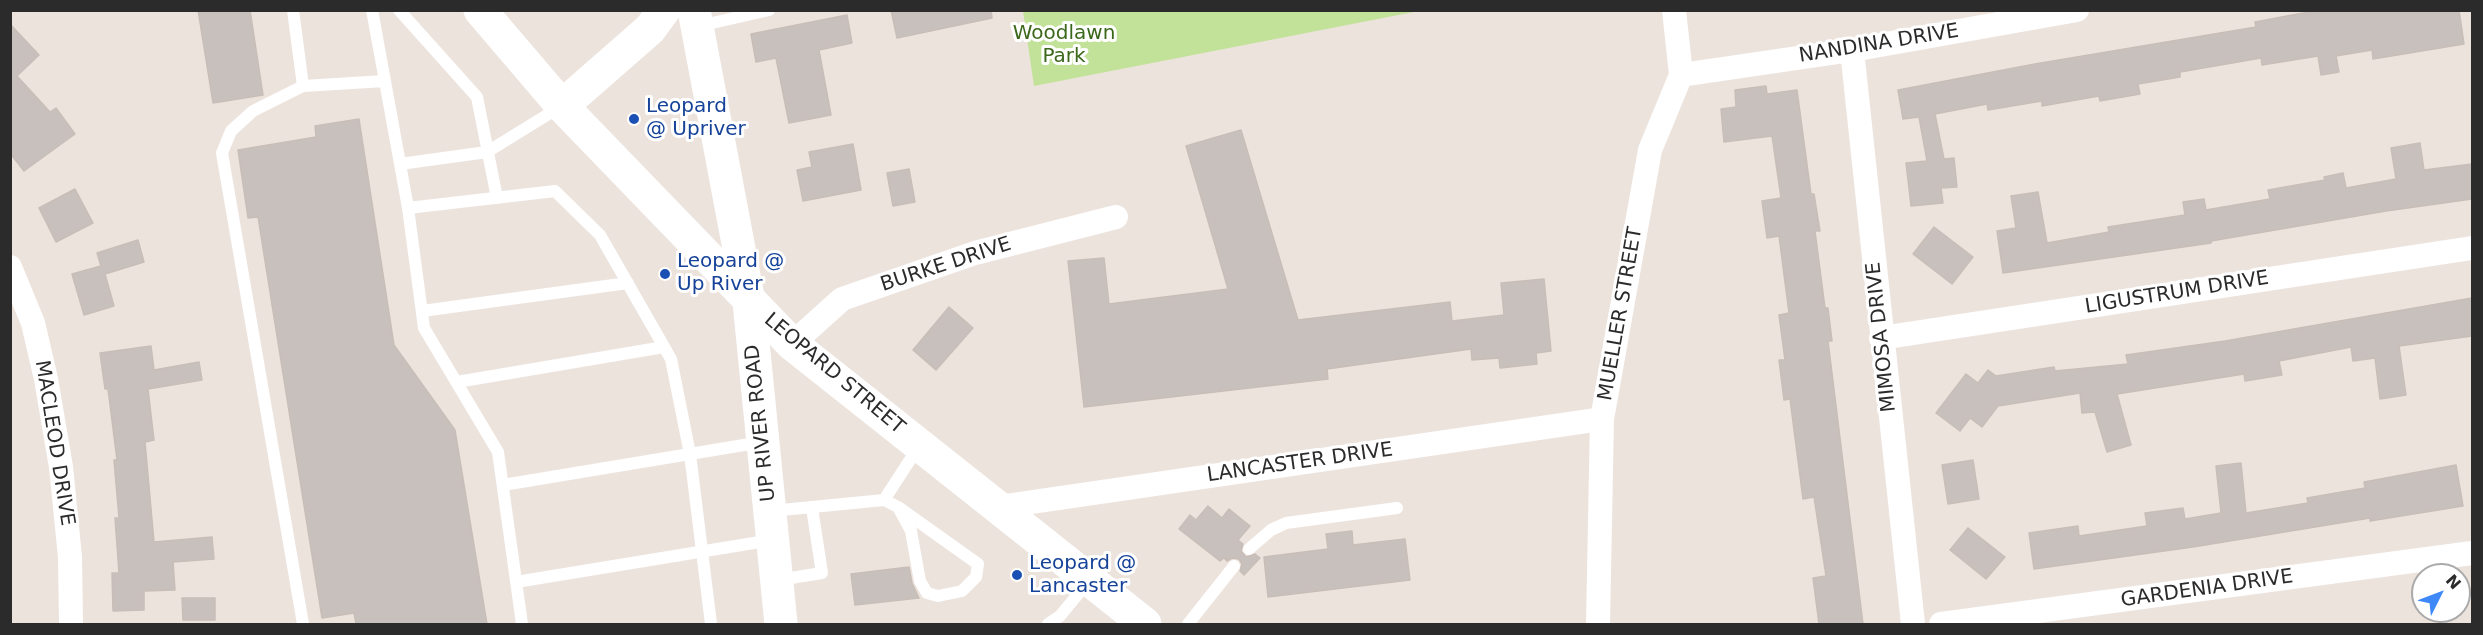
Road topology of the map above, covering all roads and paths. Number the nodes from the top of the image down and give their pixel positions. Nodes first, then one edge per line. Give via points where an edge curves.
1 (293, 10) edge
2 (372, 10) edge
3 (399, 10) edge
4 (480, 10) edge
5 (664, 10) edge
6 (769, 10) edge
7 (1674, 10) edge
8 (2077, 10) edge
9 (696, 18) edge
10 (1852, 50) junction
11 (1681, 75) junction
12 (385, 81) junction
13 (303, 86) junction
14 (562, 106) junction
15 (486, 152) junction
16 (400, 164) junction
17 (497, 198) junction
18 (408, 208) junction
19 (1116, 217) dead end
20 (2472, 248) edge
21 (10, 267) edge
22 (628, 284) junction
23 (749, 302) junction
24 (422, 311) junction
25 (1881, 338) junction
26 (792, 344) junction
27 (664, 347) junction
28 (456, 382) junction
29 (1602, 419) junction
30 (763, 442) junction
31 (920, 445) junction
32 (690, 454) junction
33 (503, 485) junction
34 (884, 500) junction
35 (898, 507) junction
36 (998, 507) junction
37 (812, 508) junction
38 (1397, 508) dead end
39 (771, 525) junction
40 (1249, 549) dead end
41 (701, 552) junction
42 (2472, 554) edge
43 (1234, 566) dead end
44 (777, 580) junction
45 (1089, 580) junction
46 (516, 582) junction
47 (71, 624) edge
48 (303, 624) edge
49 (522, 624) edge
50 (711, 624) edge
51 (781, 624) edge
52 (1048, 624) edge
53 (1145, 624) edge
54 (1188, 624) edge
55 (1598, 624) edge
56 (1913, 624) edge
57 (1941, 624) edge

1 - 13 lane
2 - 12 lane
3 - 15 lane via 477,97
4 - 14 main road, LEOPARD STREET
5 - 14 main road via 650,29
6 - 9 lane
7 - 11 street, MUELLER STREET
8 - 10 street, NANDINA DRIVE
9 - 23 main road, UP RIVER ROAD
10 - 11 street, NANDINA DRIVE
10 - 25 street, MIMOSA DRIVE
11 - 29 street, MUELLER STREET via 1650,150
12 - 13 lane
12 - 16 lane
13 - 48 lane via 253,111 231,131 222,153
14 - 15 lane
14 - 23 main road, LEOPARD STREET
15 - 16 lane
15 - 17 lane
16 - 18 lane
17 - 18 lane
17 - 22 lane via 555,191 600,235
18 - 24 lane
19 - 26 street, BURKE DRIVE via 975,253 842,299
20 - 25 street, LIGUSTRUM DRIVE
21 - 47 street, MACLEOD DRIVE via 33,323 60,456 70,557
22 - 24 lane
22 - 27 lane
23 - 26 main road, LEOPARD STREET
23 - 30 main road, UP RIVER ROAD
24 - 28 lane via 424,328
25 - 56 street, MIMOSA DRIVE
26 - 31 main road, LEOPARD STREET
27 - 28 lane
27 - 32 lane via 671,359
28 - 33 lane via 498,452
29 - 36 street, LANCASTER DRIVE
29 - 55 street, MUELLER STREET
30 - 32 lane
30 - 39 main road, UP RIVER ROAD
31 - 34 lane
31 - 36 main road, LEOPARD STREET
32 - 33 lane
32 - 41 lane
33 - 46 lane
34 - 35 lane
34 - 37 lane
35 - 35 lane via 978,564 976,577 963,591 938,596 927,593 920,581 911,531
36 - 45 main road, LEOPARD STREET
37 - 39 lane
37 - 44 lane via 822,573
38 - 40 lane via 1286,523
39 - 41 lane
39 - 44 main road, UP RIVER ROAD
41 - 46 lane
41 - 50 lane
42 - 57 street, GARDENIA DRIVE
43 - 54 lane
44 - 51 main road, UP RIVER ROAD
45 - 52 lane
45 - 53 main road, LEOPARD STREET
46 - 49 lane

